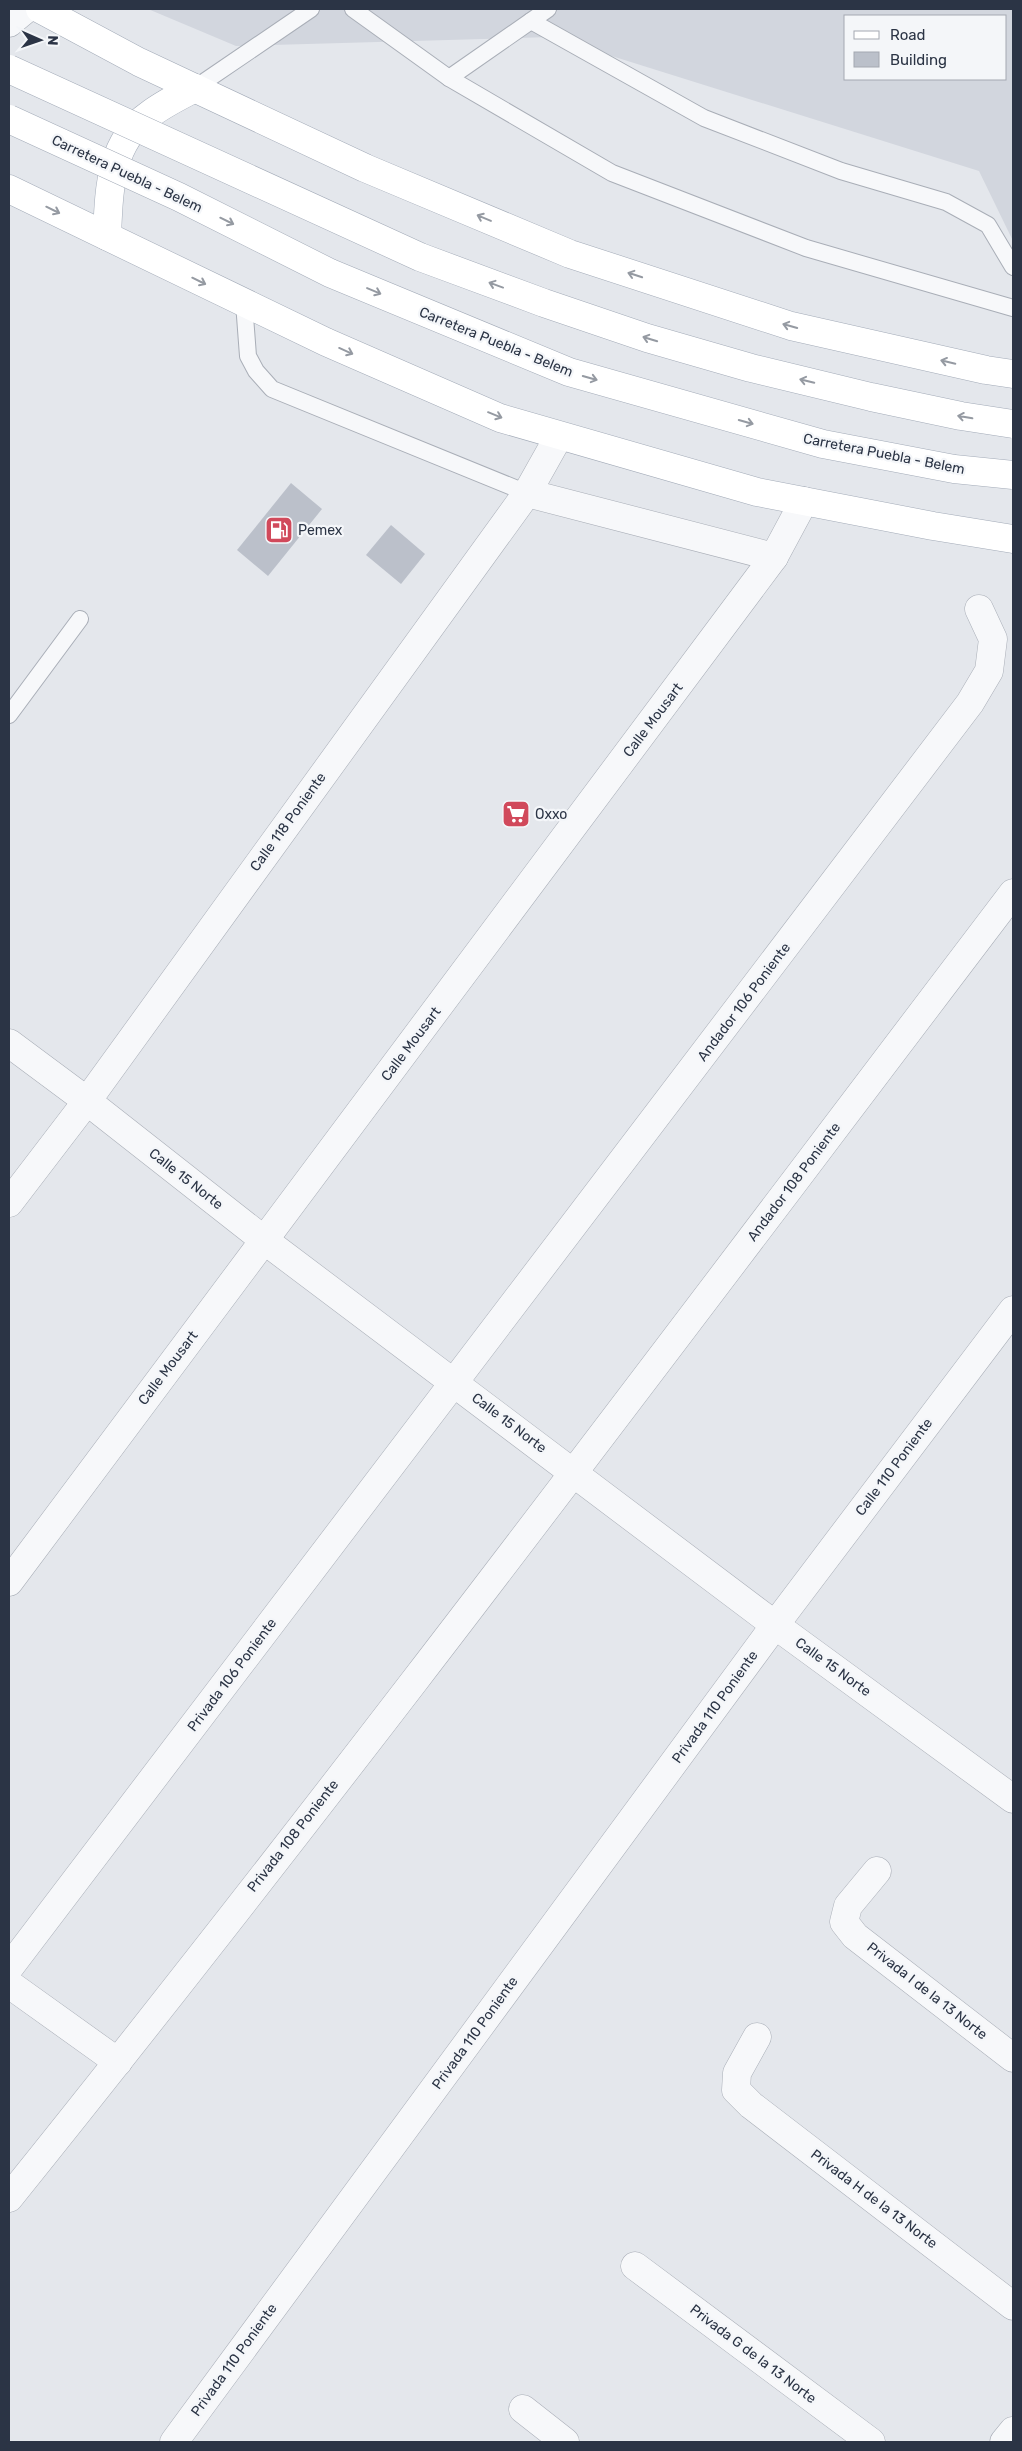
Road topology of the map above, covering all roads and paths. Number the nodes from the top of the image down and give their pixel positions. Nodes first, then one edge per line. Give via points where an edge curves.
1 (26, 9) edge
2 (40, 9) edge
3 (312, 9) edge
4 (353, 9) edge
5 (548, 9) edge
6 (531, 21) junction
7 (9, 23) edge
8 (9, 69) edge
9 (449, 78) junction
10 (195, 88) junction
11 (9, 119) edge
12 (9, 189) edge
13 (107, 236) junction
14 (1013, 267) edge
15 (244, 303) junction
16 (1013, 308) edge
17 (1013, 374) edge
18 (1013, 424) edge
19 (559, 436) junction
20 (1013, 475) edge
21 (527, 493) junction
22 (804, 501) junction
23 (1013, 539) edge
24 (774, 557) junction
25 (979, 609) dead end
26 (80, 619) dead end
27 (9, 715) edge
28 (1013, 893) edge
29 (9, 1043) edge
30 (87, 1101) junction
31 (9, 1203) edge
32 (264, 1240) junction
33 (1013, 1310) edge
34 (456, 1383) junction
35 (574, 1472) junction
36 (9, 1582) edge
37 (776, 1625) junction
38 (1013, 1799) edge
39 (877, 1871) dead end
40 (9, 1968) edge
41 (9, 1984) edge
42 (757, 2036) dead end
43 (1013, 2058) edge
44 (118, 2062) junction
45 (9, 2198) edge
46 (635, 2266) dead end
47 (1013, 2306) edge
48 (523, 2409) dead end
49 (1013, 2431) edge
50 (174, 2442) edge
51 (565, 2442) edge
52 (871, 2442) edge
53 (1004, 2442) edge

1 - 7 street
2 - 10 main road
3 - 10 lane
4 - 9 lane
5 - 6 lane
6 - 9 lane
6 - 14 lane via 704,118 841,171 946,202 988,225
18 -> 8 main road, bridge via 870,397 751,368 647,338 544,303 420,257
9 - 16 lane via 612,173 806,248
10 - 13 main road via 147,116 128,137 115,160 109,190
17 -> 10 main road via 791,326 570,254 365,168
11 -> 20 main road, Carretera Puebla - Belem, bridge via 179,197 330,272 570,372 823,444 954,469
12 -> 13 main road
13 -> 15 main road
15 -> 19 main road via 500,418
15 - 21 lane via 248,356 272,389
19 - 21 street, Calle 118 Poniente
19 - 22 main road via 757,492
21 - 24 street
21 - 30 street, Calle 118 Poniente
22 - 23 main road
22 - 24 street, Calle Mousart
24 - 32 street, Calle Mousart
25 - 34 street, Andador 106 Poniente via 993,639 989,671 970,704
26 - 27 lane
28 - 35 street, Andador 108 Poniente
29 - 30 street, Calle 15 Norte
30 - 31 street, Calle 118 Poniente
30 - 32 street, Calle 15 Norte
32 - 34 street, Calle 15 Norte
32 - 36 street, Calle Mousart
33 - 37 street, Calle 110 Poniente
34 - 35 street, Calle 15 Norte
34 - 40 street, Privada 106 Poniente
35 - 37 street, Calle 15 Norte
35 - 44 street, Privada 108 Poniente
37 - 38 street, Calle 15 Norte
37 - 50 street, Privada 110 Poniente
39 - 43 street, Privada I de la 13 Norte via 848,1906 844,1922 855,1936
41 - 44 street
42 - 47 street, Privada H de la 13 Norte via 737,2073 736,2090 751,2105
44 - 45 street, Privada 108 Poniente
46 - 52 street, Privada G de la 13 Norte
48 - 51 street
49 - 53 street

